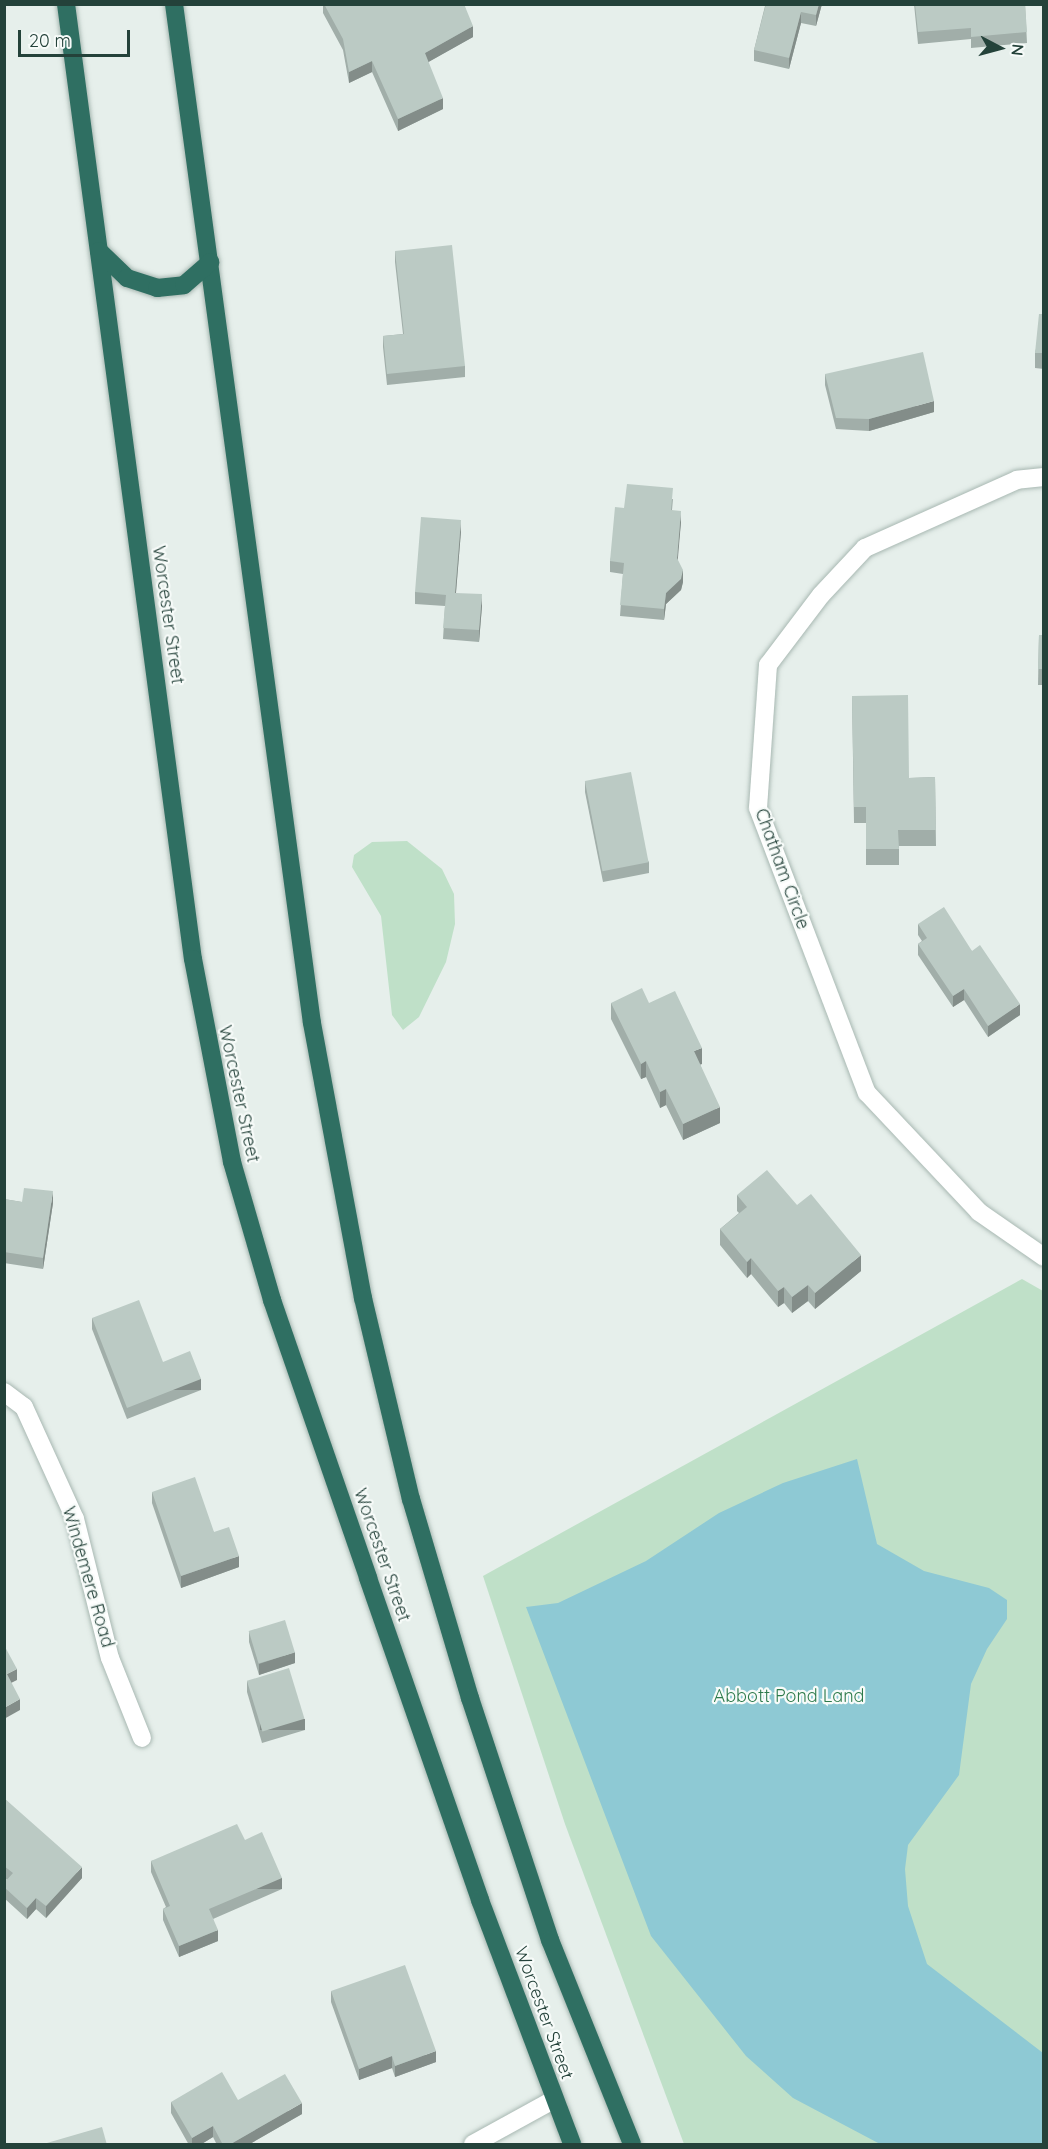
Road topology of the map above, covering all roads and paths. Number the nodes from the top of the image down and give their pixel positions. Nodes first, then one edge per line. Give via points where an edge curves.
1 (66, 4) edge
2 (174, 4) edge
3 (99, 251) junction
4 (210, 262) junction
5 (1044, 477) edge
6 (1044, 1257) edge
7 (4, 1392) edge
8 (142, 1738) dead end
9 (553, 2100) junction
10 (473, 2145) edge
11 (572, 2145) edge
12 (632, 2145) edge

1 - 3 highway, Worcester Street
2 - 4 highway, Worcester Street
3 - 4 highway via 127,278 157,288 184,285
3 - 9 highway, Worcester Street via 194,970 232,1162 293,1362
4 - 12 highway, Worcester Street via 312,1023 335,1160 373,1342 411,1499 470,1698 550,1940
5 - 6 street, Chatham Circle via 1017,480 865,548 821,595 768,665 758,808 867,1093 979,1212
7 - 8 street, Windemere Road via 24,1407 75,1519 110,1658
9 - 10 street
9 - 11 highway, Worcester Street

